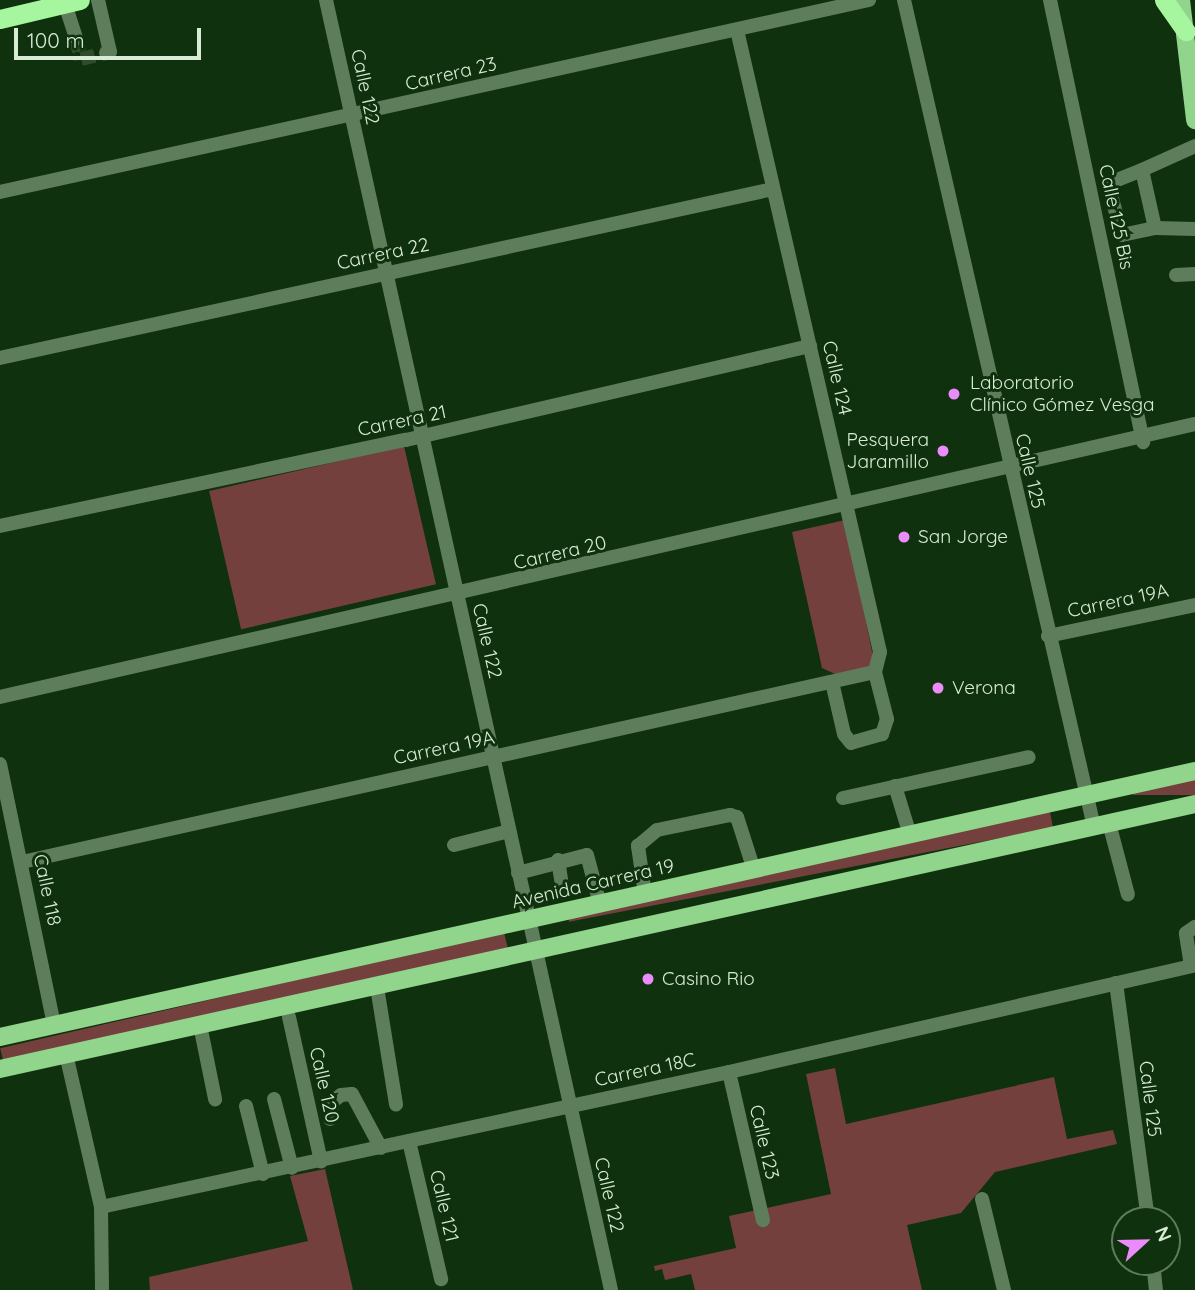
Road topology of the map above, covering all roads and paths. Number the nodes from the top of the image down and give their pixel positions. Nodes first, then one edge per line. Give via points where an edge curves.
1 (98, 0) edge
2 (326, 0) edge
3 (869, 0) edge
4 (904, 0) edge
5 (1050, 0) edge
6 (1164, 0) edge
7 (1181, 0) edge
8 (73, 2) edge
9 (0, 19) edge
10 (737, 30) junction
11 (1186, 31) junction
12 (76, 38) tunnel mouth
13 (106, 53) dead end
14 (352, 116) junction
15 (1195, 120) edge
16 (1195, 146) edge
17 (1142, 170) junction
18 (773, 189) junction
19 (0, 192) edge
20 (1155, 228) junction
21 (1195, 229) edge
22 (386, 273) junction
23 (1195, 274) edge
24 (1176, 275) dead end
25 (810, 346) junction
26 (0, 358) edge
27 (1195, 424) edge
28 (1195, 432) edge
29 (421, 437) junction
30 (1138, 439) junction
31 (1010, 469) junction
32 (847, 507) junction
33 (0, 526) edge
34 (457, 596) junction
35 (1195, 605) edge
36 (1048, 636) junction
37 (875, 672) junction
38 (832, 682) junction
39 (0, 697) edge
40 (493, 757) junction
41 (1029, 757) dead end
42 (0, 764) edge
43 (1195, 771) edge
44 (895, 786) junction
45 (1086, 796) junction
46 (843, 797) dead end
47 (1195, 804) edge
48 (1101, 825) junction
49 (509, 831) junction
50 (910, 835) junction
51 (454, 845) dead end
52 (558, 860) junction
53 (22, 862) junction
54 (754, 870) junction
55 (518, 873) junction
56 (561, 880) tunnel mouth
57 (645, 894) junction
58 (1128, 895) dead end
59 (600, 904) junction
60 (528, 920) junction
61 (1195, 927) edge
62 (536, 952) junction
63 (1193, 965) edge
64 (1116, 983) junction
65 (376, 987) junction
66 (289, 1017) dead end
67 (54, 1025) junction
68 (200, 1025) junction
69 (0, 1037) edge
70 (66, 1054) junction
71 (0, 1069) edge
72 (729, 1072) junction
73 (215, 1099) dead end
74 (274, 1099) dead end
75 (396, 1104) dead end
76 (570, 1105) junction
77 (246, 1106) dead end
78 (330, 1119) dead end
79 (409, 1142) junction
80 (382, 1147) junction
81 (321, 1161) junction
82 (292, 1168) junction
83 (263, 1174) junction
84 (982, 1199) dead end
85 (1146, 1206) edge
86 (101, 1207) junction
87 (763, 1220) dead end
88 (442, 1279) dead end
89 (102, 1290) edge
90 (611, 1290) edge
91 (1004, 1290) edge

1 - 13 street via 110,52
2 - 14 street, Calle 122
3 - 10 street, Carrera 23
4 - 31 street, Calle 125
5 - 30 street, Calle 125 Bis
6 - 11 highway
7 - 11 main road
8 - 9 highway
8 - 12 street
10 - 14 street, Carrera 23
10 - 18 street, Calle 124
11 - 15 main road
14 - 19 street, Carrera 23
14 - 22 street, Calle 122
16 - 17 street
17 - 20 street
17 - 20 street via 1108,184 1122,235
18 - 22 street, Carrera 22
18 - 25 street, Calle 124
20 - 21 street
22 - 26 street, Carrera 22
22 - 29 street, Calle 122
23 - 24 street
25 - 29 street, Carrera 21
25 - 32 street, Calle 124
27 - 30 street, Carrera 20
28 - 30 street, Carrera 20
29 - 33 street, Carrera 21
29 - 34 street, Calle 122
30 - 31 street, Carrera 20
31 - 32 street, Carrera 20
31 - 36 street, Calle 125
32 - 34 street, Carrera 20
32 - 37 street, Calle 124 via 880,652
34 - 39 street, Carrera 20
34 - 40 street, Calle 122
35 - 36 street, Carrera 19A
36 - 45 street, Calle 125
37 - 38 street, Carrera 19A
37 - 38 street, Calle 124 via 887,719 882,734 851,743 844,734
38 - 40 street, Carrera 19A
40 - 49 street, Calle 122
40 - 53 street, Carrera 19A
41 - 44 street
42 - 53 street, Calle 118
43 - 45 main road, Avenida Carrera 19
44 - 46 street
44 - 50 street
45 - 48 street, Calle 125
45 - 50 main road, Avenida Carrera 19
47 - 48 main road
48 - 58 street, Calle 125
48 - 62 main road
49 - 51 street
49 - 55 street, Calle 122
50 - 54 main road, Avenida Carrera 19
52 - 55 street
52 - 56 street
52 - 59 street via 587,855
53 - 67 street, Calle 118
54 - 57 main road, Avenida Carrera 19
54 - 57 street via 741,821 730,815 657,830 638,846
55 - 60 street, Calle 122
57 - 59 main road, Avenida Carrera 19
59 - 60 main road, Avenida Carrera 19 via 569,903
60 - 62 street, Calle 122
60 - 67 main road, Avenida Carrera 19
61 - 63 street via 1186,933
62 - 65 main road
62 - 76 street, Calle 122
63 - 64 street, Carrera 18C
64 - 72 street, Carrera 18C
64 - 85 street, Calle 125
65 - 68 main road
65 - 75 street
66 - 81 street, Calle 120
67 - 69 main road, Avenida Carrera 19
68 - 70 main road
68 - 73 street
70 - 71 main road
70 - 86 street
72 - 76 street, Carrera 18C
72 - 87 street, Calle 123
74 - 82 street
76 - 79 street, Carrera 18C
76 - 90 street, Calle 122
77 - 83 street
78 - 80 street via 332,1102 352,1094
79 - 80 street, Carrera 18C
79 - 88 street, Calle 121
80 - 81 street, Carrera 18C
81 - 82 street, Carrera 18C
82 - 83 street, Carrera 18C
83 - 86 street, Carrera 18C
84 - 91 street
86 - 89 street

